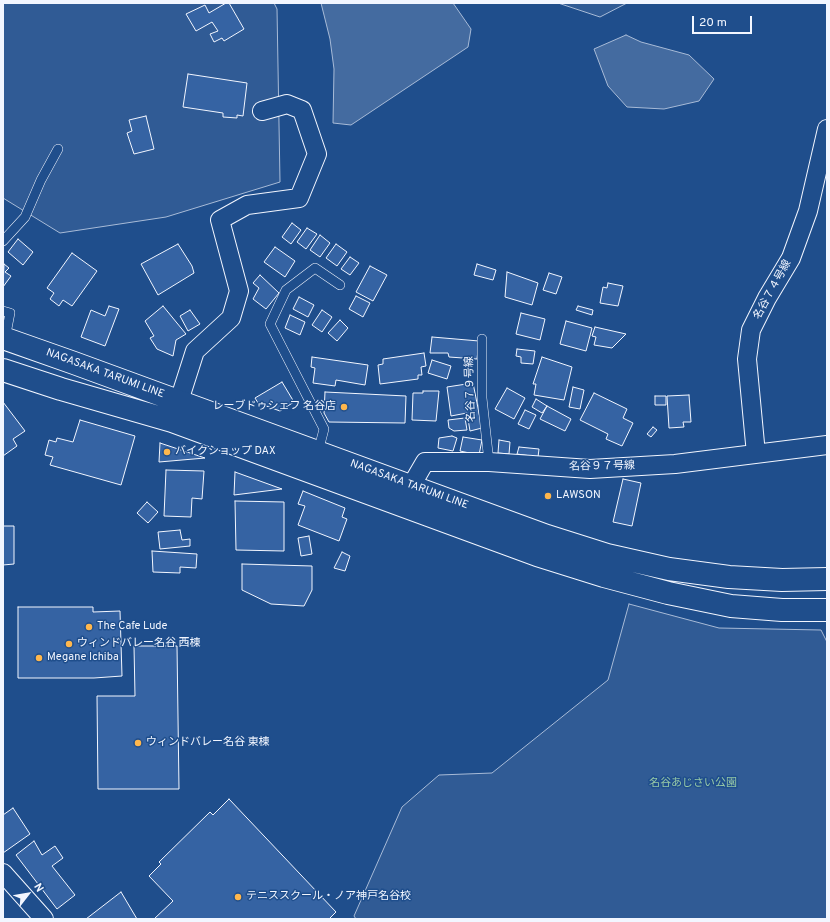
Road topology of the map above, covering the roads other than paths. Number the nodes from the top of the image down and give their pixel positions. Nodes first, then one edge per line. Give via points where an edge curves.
1 (262, 111) dead end
2 (826, 136) edge
3 (58, 149) dead end
4 (3, 241) edge
5 (340, 285) dead end
6 (3, 311) edge
7 (482, 338) dead end
8 (4, 339) edge
9 (3, 370) edge
10 (179, 401) junction
11 (827, 445) edge
12 (318, 452) junction
13 (756, 454) junction
14 (489, 462) junction
15 (411, 486) junction
16 (404, 506) junction
17 (827, 579) edge
18 (827, 610) edge
19 (3, 873) edge
20 (44, 919) edge

1 - 10 street via 287,104 302,110 317,154 299,198 247,205 220,220 239,291 231,318 195,351
2 - 13 street, 名谷７４号線 via 808,211 791,258 751,330 747,359
3 - 4 lane via 25,217
5 - 12 lane via 315,268 286,290 270,324 324,429
6 - 8 lane via 10,313
7 - 14 lane, 名谷７９号線 via 482,398
8 - 10 main road, NAGASAKA TARUMI LINE
9 - 16 main road, NAGASAKA TARUMI LINE via 172,421
10 - 12 main road, NAGASAKA TARUMI LINE
11 - 13 street, 名谷９７号線
12 - 15 main road, NAGASAKA TARUMI LINE
13 - 14 street, 名谷９７号線 via 675,464 590,469
14 - 15 street, 名谷９７号線 via 425,462
15 - 16 street, 名谷９７号線
15 - 17 main road, NAGASAKA TARUMI LINE via 548,536 669,569 730,577
16 - 18 main road, NAGASAKA TARUMI LINE via 537,555 668,593 731,606
19 - 20 street

